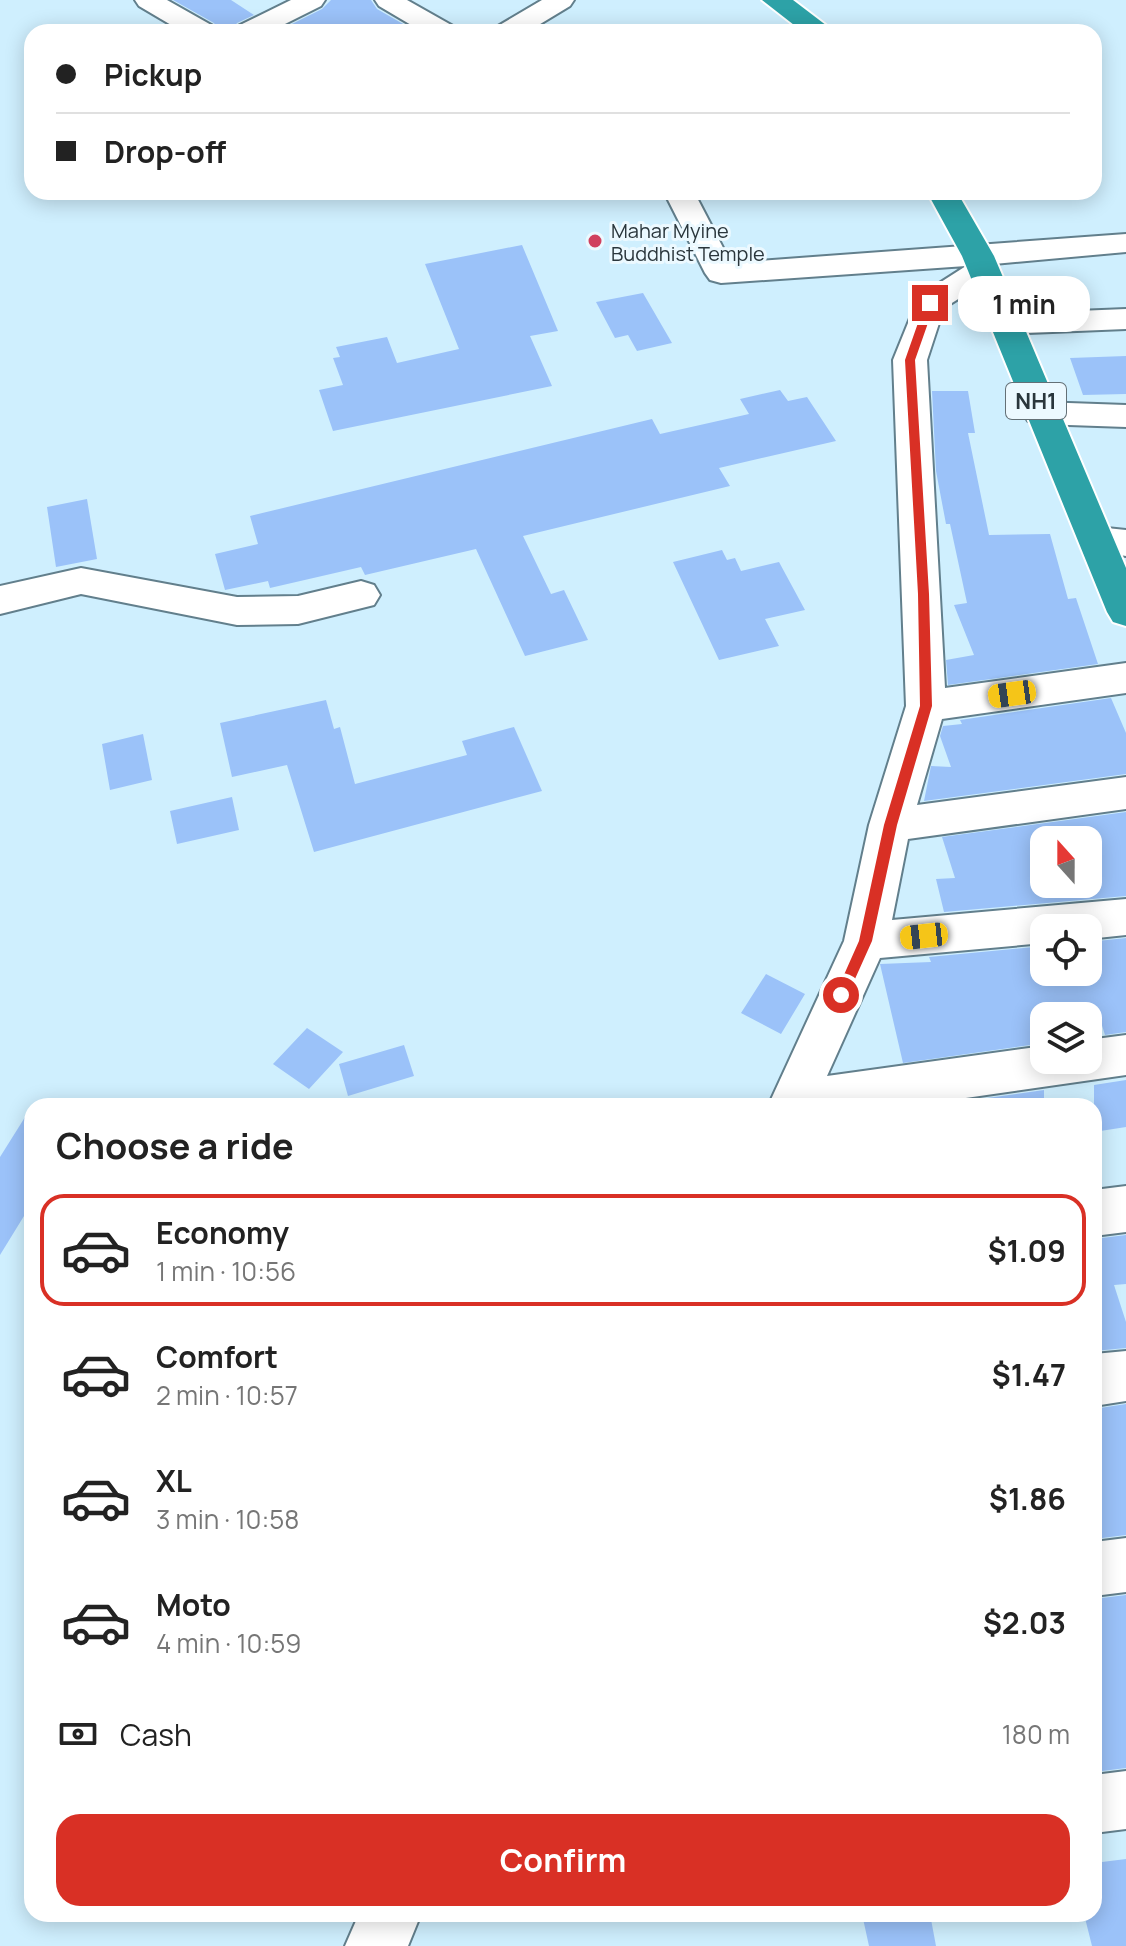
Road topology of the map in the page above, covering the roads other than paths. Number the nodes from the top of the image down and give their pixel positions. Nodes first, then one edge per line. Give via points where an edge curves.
1 (148, 0) edge
2 (312, 0) edge
3 (388, 0) edge
4 (561, 0) edge
5 (775, 0) edge
6 (189, 24) edge
7 (264, 24) edge
8 (429, 24) edge
9 (521, 24) edge
10 (810, 24) edge
11 (683, 200) edge
12 (946, 200) edge
13 (1126, 243) edge
14 (980, 263) junction
15 (1126, 319) edge
16 (1006, 324) junction
17 (1040, 413) junction
18 (1126, 416) edge
19 (1112, 542) edge
20 (361, 595) dead end
21 (0, 600) edge
22 (1126, 612) edge
23 (1126, 678) edge
24 (926, 706) junction
25 (1126, 793) edge
26 (890, 825) junction
27 (1126, 917) edge
28 (866, 941) junction
29 (1126, 1055) edge
30 (794, 1098) edge
31 (832, 1098) edge
32 (1126, 1209) edge
33 (1102, 1212) edge
34 (1126, 1376) edge
35 (1102, 1379) edge
36 (1126, 1565) edge
37 (1102, 1568) edge
38 (1126, 1800) edge
39 (1102, 1803) edge
40 (387, 1922) edge
41 (376, 1946) edge

1 - 6 street
2 - 7 street
3 - 8 street
4 - 9 street
5 - 10 highway
11 - 14 street via 721,273
12 - 14 highway, NH1
13 - 14 street
14 - 16 highway, NH1
14 - 24 street via 930,303 910,360
15 - 16 street
16 - 17 highway, NH1
17 - 18 street
17 - 19 highway, NH1
19 - 22 highway, NH1
20 - 21 street via 298,610 237,611 81,581
23 - 24 street
24 - 26 street
25 - 26 street
26 - 28 street
27 - 28 street
28 - 30 street
29 - 31 street
32 - 33 street
34 - 35 street
36 - 37 street
38 - 39 street
40 - 41 street

